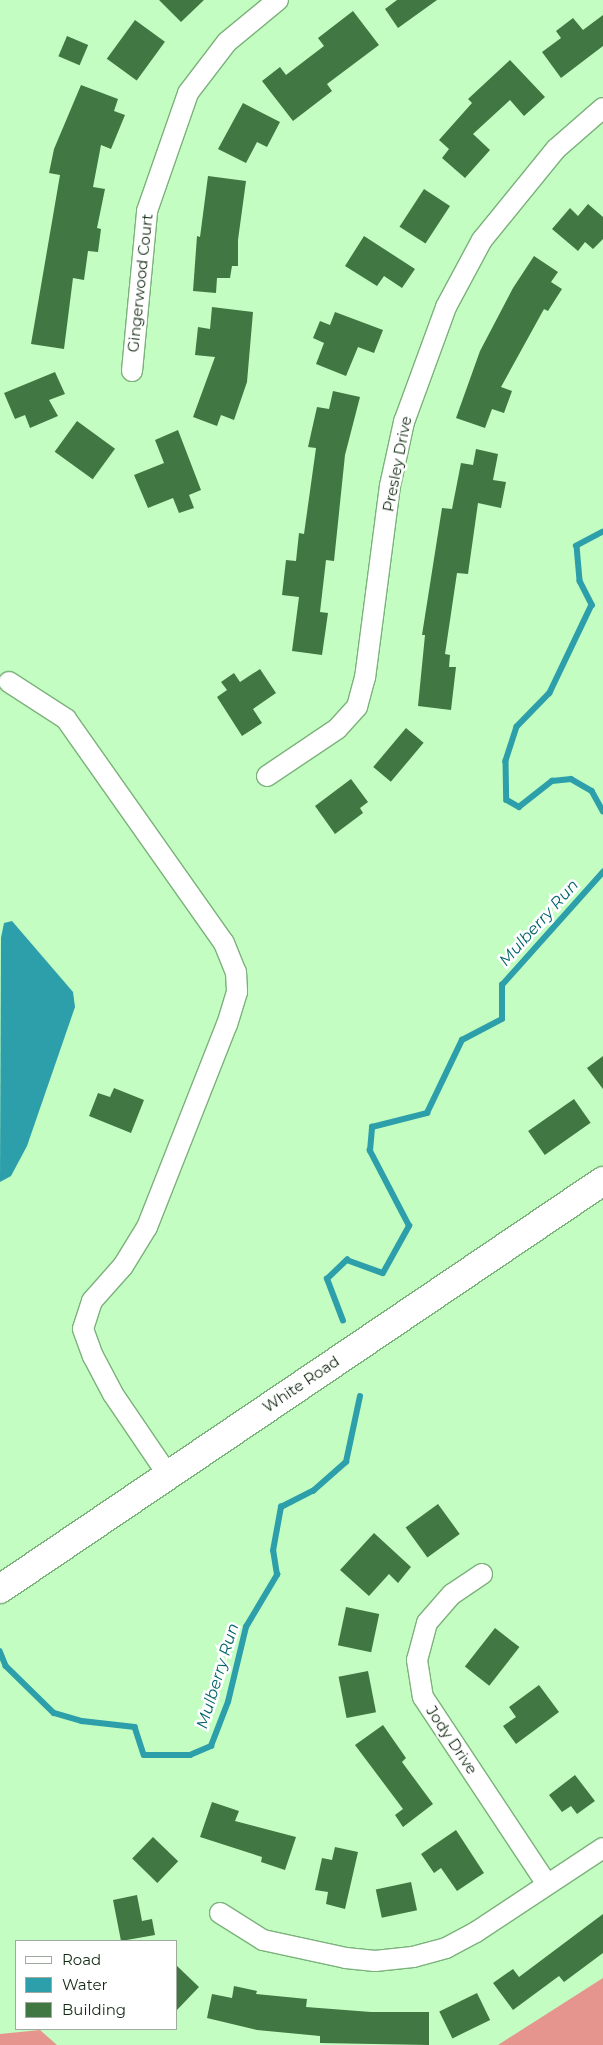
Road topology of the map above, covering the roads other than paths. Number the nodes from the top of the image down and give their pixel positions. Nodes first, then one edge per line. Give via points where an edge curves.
1 (278, 0) edge
2 (603, 108) edge
3 (132, 370) dead end
4 (9, 682) dead end
5 (267, 776) dead end
6 (603, 1181) edge
7 (168, 1475) junction
8 (482, 1574) dead end
9 (0, 1589) edge
10 (603, 1848) edge
11 (548, 1884) junction
12 (220, 1912) dead end

1 - 3 street, Gingerwood Court via 227,42 188,93 147,211
2 - 5 street, Presley Drive via 556,149 482,240 446,307 404,422 390,486 365,678 357,707 337,729
4 - 7 street via 66,720 224,943 236,972 237,992 227,1024 147,1228 123,1266 92,1302 82,1329 92,1356 113,1394
6 - 7 street, White Road
7 - 9 street, White Road
8 - 11 street, Jody Drive via 452,1594 427,1623 417,1660 424,1698
10 - 11 street
11 - 12 street via 446,1948 413,1957 375,1961 263,1940

